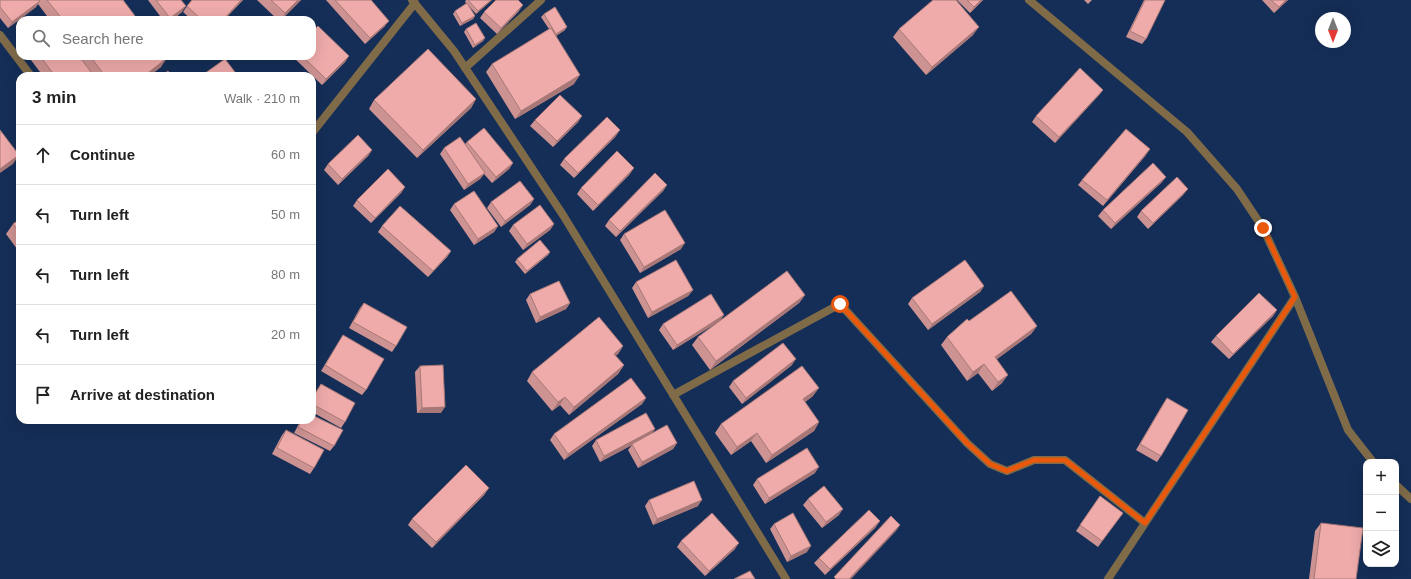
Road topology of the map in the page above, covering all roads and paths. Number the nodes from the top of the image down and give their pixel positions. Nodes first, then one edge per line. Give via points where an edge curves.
1 (541, 0) edge
2 (1029, 0) edge
3 (414, 1) edge
4 (0, 36) edge
5 (16, 57) edge
6 (19, 60) edge
7 (465, 68) junction
8 (28, 72) edge
9 (316, 128) edge
10 (1295, 297) junction
11 (673, 395) junction
12 (1371, 459) edge
13 (1399, 488) edge
14 (1411, 499) edge
15 (1145, 523) junction
16 (786, 579) edge
17 (1108, 579) edge

1 - 7 street
2 - 10 street via 1187,132 1238,189 1263,228
3 - 7 street
3 - 9 street
4 - 5 street
6 - 8 street
7 - 11 street via 563,215
10 - 12 street via 1348,430
10 - 15 street
11 - 15 street via 840,304 967,443 990,464 1007,471 1034,460 1065,460
11 - 16 street
13 - 14 street
15 - 17 street

